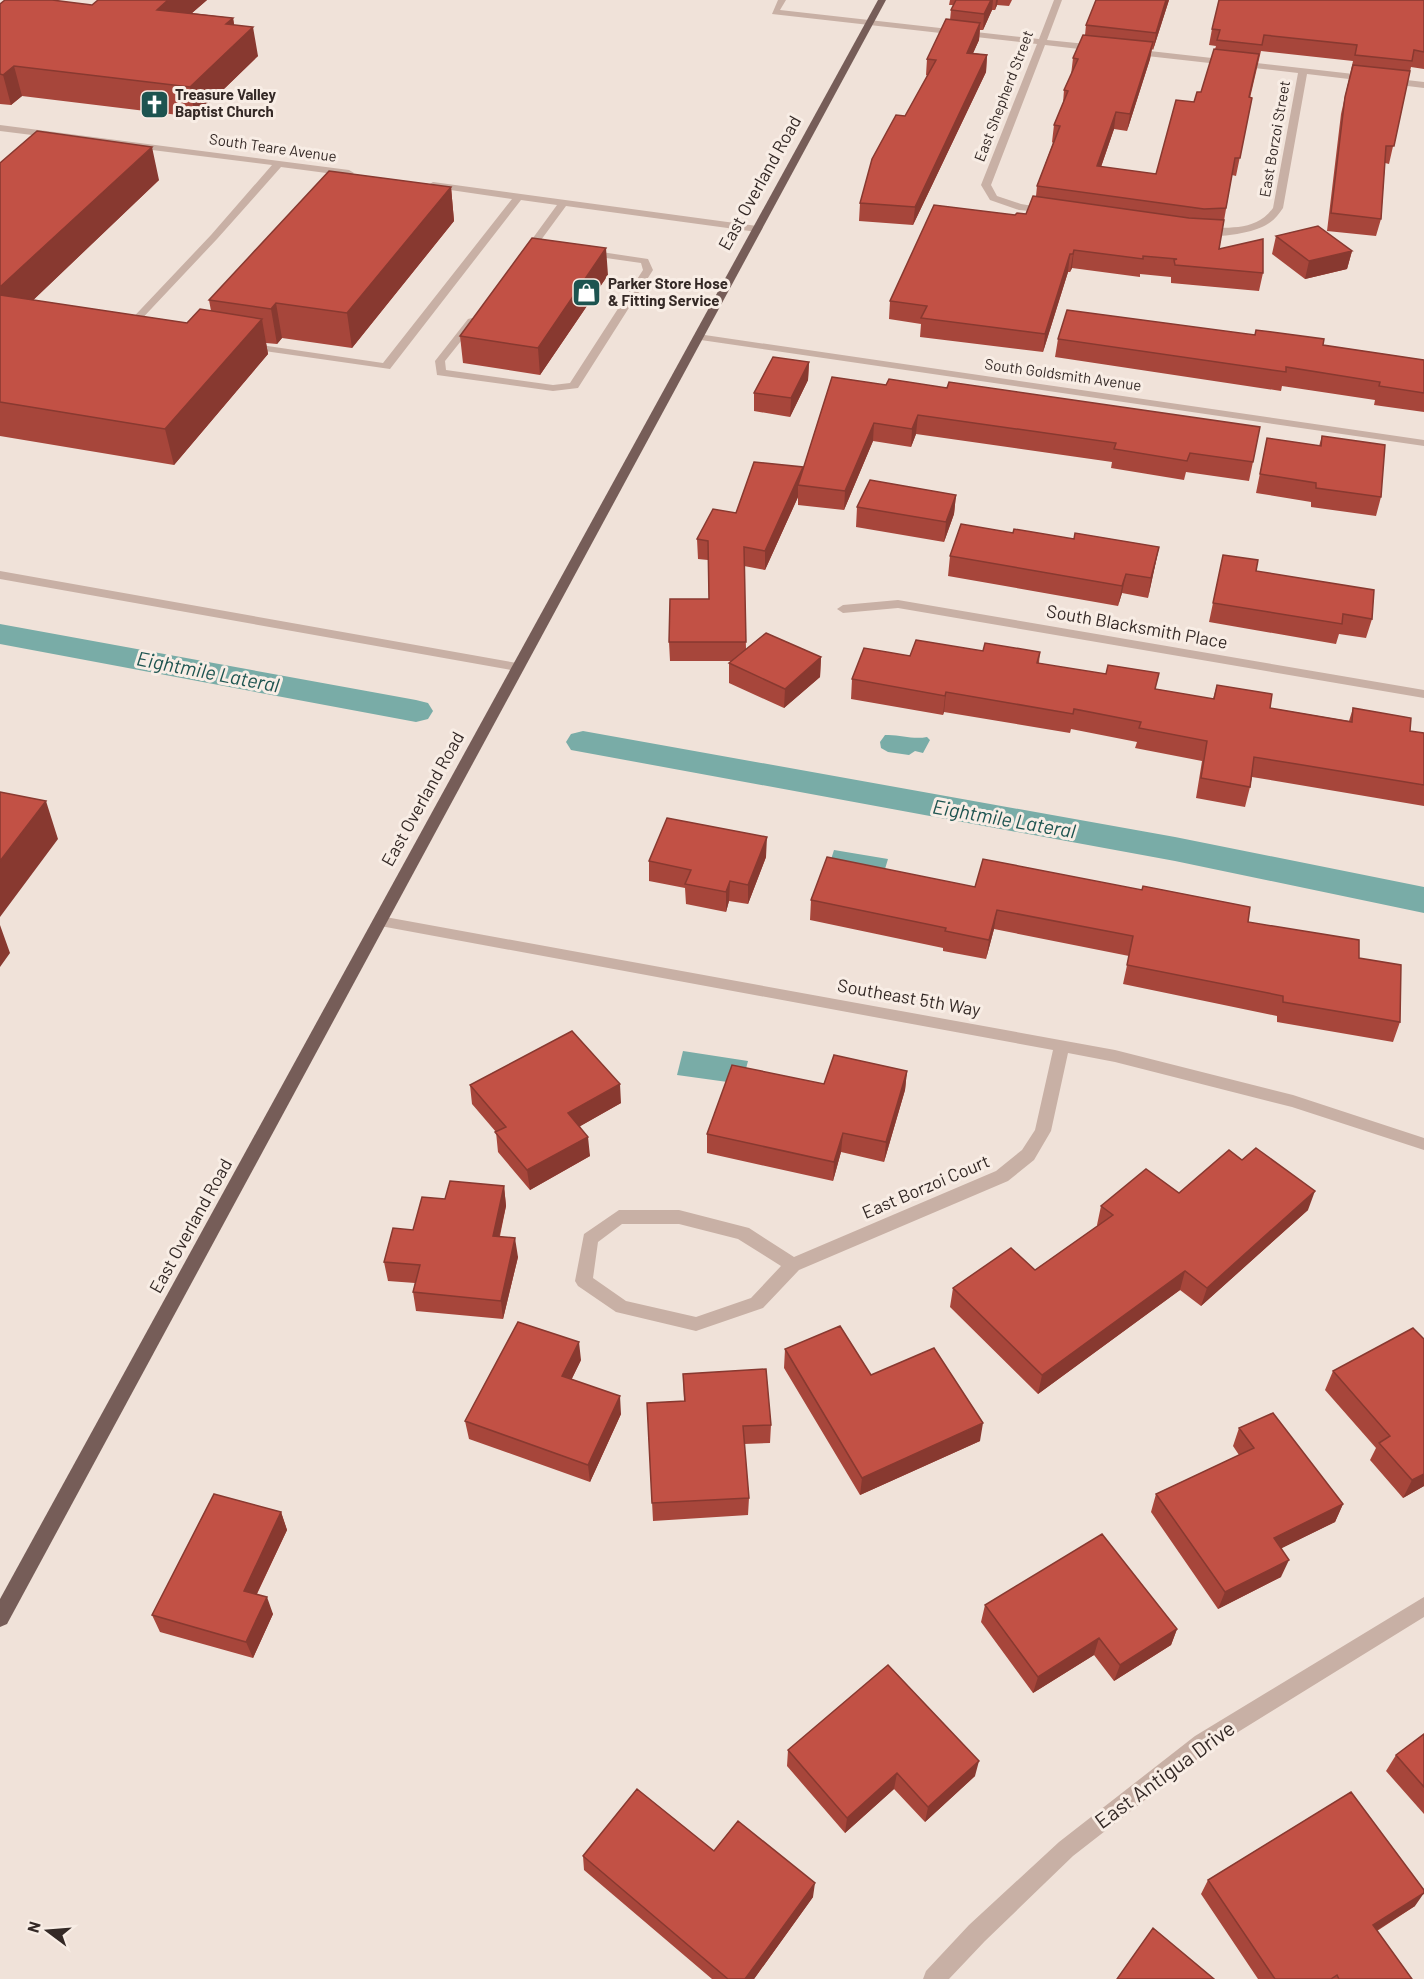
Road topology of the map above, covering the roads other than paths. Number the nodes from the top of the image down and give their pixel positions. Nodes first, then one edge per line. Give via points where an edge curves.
1 (782, 0) edge
2 (882, 0) edge
3 (1058, 0) edge
4 (870, 22) junction
5 (1041, 42) junction
6 (1101, 48) edge
7 (1125, 51) edge
8 (1303, 72) junction
9 (1424, 86) edge
10 (0, 128) edge
11 (278, 164) junction
12 (358, 174) edge
13 (427, 184) edge
14 (519, 196) junction
15 (564, 202) junction
16 (1064, 213) edge
17 (757, 229) junction
18 (1189, 230) edge
19 (578, 252) edge
20 (519, 263) edge
21 (483, 308) edge
22 (141, 329) edge
23 (698, 337) junction
24 (234, 344) edge
25 (1424, 443) edge
26 (0, 575) edge
27 (843, 609) dead end
28 (517, 667) junction
29 (1424, 694) edge
30 (380, 921) junction
31 (1062, 1046) junction
32 (1424, 1144) edge
33 (794, 1264) junction
34 (1424, 1606) edge
35 (0, 1618) edge
36 (934, 1979) edge

1 - 4 street via 775,12
2 - 4 main road, East Overland Road
3 - 5 street, East Shepherd Street
4 - 5 street
4 - 17 main road, East Overland Road
5 - 6 street
5 - 16 street, East Shepherd Street via 986,185 993,198 1019,207
7 - 8 street
8 - 9 street
8 - 18 street, East Borzoi Street via 1278,208 1273,217 1245,230
10 - 11 street, South Teare Avenue
11 - 12 street, South Teare Avenue
11 - 22 street via 129,327
13 - 14 street
14 - 15 street
14 - 24 street via 386,367
15 - 17 street
15 - 20 street via 538,246
17 - 23 main road, East Overland Road
19 - 21 street via 645,261 648,270 574,386 553,388 441,373 440,362
23 - 25 street, South Goldsmith Avenue
23 - 28 main road, East Overland Road
26 - 28 street
27 - 29 street, South Blacksmith Place via 898,604
28 - 30 main road, East Overland Road
30 - 31 street, Southeast 5th Way
30 - 35 main road, East Overland Road
31 - 32 street, Southeast 5th Way via 1240,1086
31 - 33 street, East Borzoi Court via 1043,1131 1028,1155 1002,1176
33 - 33 street, East Borzoi Court via 743,1233 678,1217 619,1217 590,1239 584,1281 622,1307 696,1324 757,1303
34 - 36 street, East Antigua Drive via 1202,1743 1066,1850 976,1933

